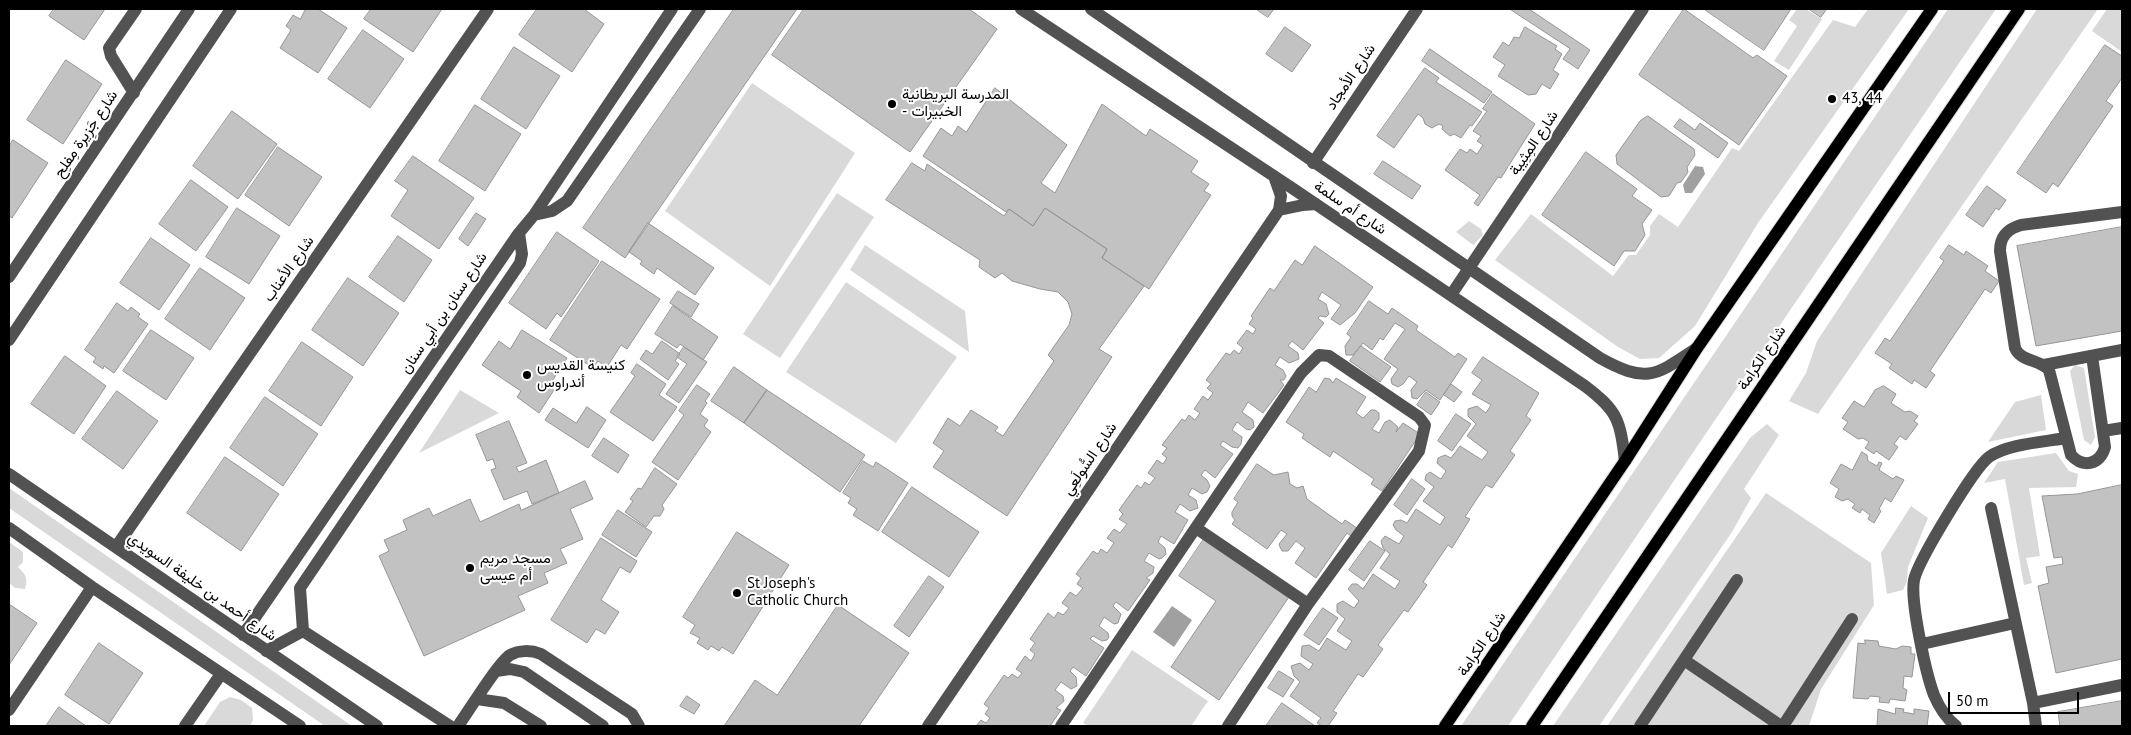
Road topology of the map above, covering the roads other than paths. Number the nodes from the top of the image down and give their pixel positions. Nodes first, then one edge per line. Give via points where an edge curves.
1 (136, 9) edge
2 (190, 9) edge
3 (231, 9) edge
4 (488, 9) edge
5 (672, 9) edge
6 (700, 9) edge
7 (1021, 9) edge
8 (1090, 9) edge
9 (1417, 9) edge
10 (1644, 9) edge
11 (1932, 9) edge
12 (2020, 9) edge
13 (134, 93) junction
14 (1313, 163) junction
15 (1274, 176) junction
16 (1316, 204) junction
17 (1279, 210) junction
18 (2122, 212) edge
19 (534, 215) junction
20 (519, 234) junction
21 (1469, 269) junction
22 (9, 277) edge
23 (1451, 295) junction
24 (9, 340) edge
25 (1697, 348) junction
26 (2122, 350) edge
27 (2092, 356) junction
28 (2044, 365) junction
29 (2122, 428) edge
30 (2103, 431) junction
31 (2066, 438) junction
32 (1626, 461) junction
33 (9, 474) edge
34 (1991, 508) dead end
35 (9, 528) edge
36 (1196, 528) junction
37 (116, 547) junction
38 (282, 579) junction
39 (1737, 580) dead end
40 (92, 587) junction
41 (300, 588) junction
42 (1308, 604) junction
43 (1852, 619) dead end
44 (2015, 622) junction
45 (303, 631) junction
46 (243, 635) junction
47 (1922, 644) junction
48 (266, 651) junction
49 (1684, 660) junction
50 (496, 671) junction
51 (221, 674) junction
52 (2122, 685) edge
53 (477, 699) junction
54 (2033, 703) junction
55 (9, 710) edge
56 (1233, 724) edge
57 (185, 726) edge
58 (300, 726) edge
59 (377, 726) edge
60 (450, 726) edge
61 (458, 726) edge
62 (541, 726) edge
63 (602, 726) edge
64 (640, 726) edge
65 (928, 726) edge
66 (1061, 726) edge
67 (1446, 726) edge
68 (1532, 726) edge
69 (1640, 726) edge
70 (1782, 726) edge
71 (1956, 726) edge
72 (2036, 726) edge

1 - 13 street via 109,48
2 - 13 street, شارع جَزِيرة مِفلِح
3 - 24 street
4 - 37 street, شارع الأعناب
5 - 19 street, شارع سنان بن أبي سنان
6 - 19 street via 567,202
7 - 15 street, شارع أم سلمة
8 - 14 street, شارع أم سلمة
9 - 14 street, شارع الأمجاد
10 - 21 street, شارع المِثِيبة
11 - 25 main road, شارع الكرامة
12 - 68 main road, شارع الكرامة
13 - 22 street, شارع جَزِيرة مِفلِح
14 - 21 street, شارع أم سلمة
15 - 16 street, شارع أم سلمة
15 - 17 street via 1281,196
16 - 17 street
16 - 23 street, شارع أم سلمة
17 - 65 street, شارع السُّولَعِي
18 - 28 street via 2021,226 2008,231 2003,237 2000,251 2015,348 2021,356
19 - 20 street, شارع سنان بن أبي سنان
20 - 38 street, شارع سنان بن أبي سنان
20 - 41 street via 520,263
21 - 23 street, شارع المِثِيبة
21 - 25 street, شارع أم سلمة via 1620,369 1641,375 1664,370
23 - 32 street, شارع أم سلمة via 1600,398 1613,411 1622,434
25 - 32 main road, شارع الكرامة
26 - 27 street
27 - 28 street
27 - 30 street
28 - 31 street via 2052,376
29 - 30 street
30 - 31 street via 2103,454 2092,464 2076,461
31 - 47 street via 1998,452 1982,464 1916,573 1914,602
32 - 67 main road, شارع الكرامة
33 - 37 street, شارع أحمد بن خليفة السويدي
34 - 44 street
35 - 40 street
36 - 42 street
36 - 42 street via 1302,373 1319,355 1329,356 1419,417 1425,425 1419,451
36 - 66 street
37 - 46 street, شارع أحمد بن خليفة السويدي
38 - 41 street
38 - 46 street, شارع سنان بن أبي سنان
39 - 49 street
40 - 51 street
40 - 55 street
41 - 45 street
42 - 56 street
43 - 70 street
44 - 47 street
44 - 54 street
45 - 48 street
45 - 60 street
46 - 48 street, شارع أحمد بن خليفة السويدي
47 - 71 street via 1934,695
48 - 59 street, شارع أحمد بن خليفة السويدي
49 - 69 street
49 - 70 street
50 - 53 street
50 - 63 street via 524,672
50 - 64 street via 509,656 521,651 535,651 632,714
51 - 57 street
51 - 58 street
52 - 54 street
53 - 61 street
53 - 62 street via 504,703
54 - 72 street

